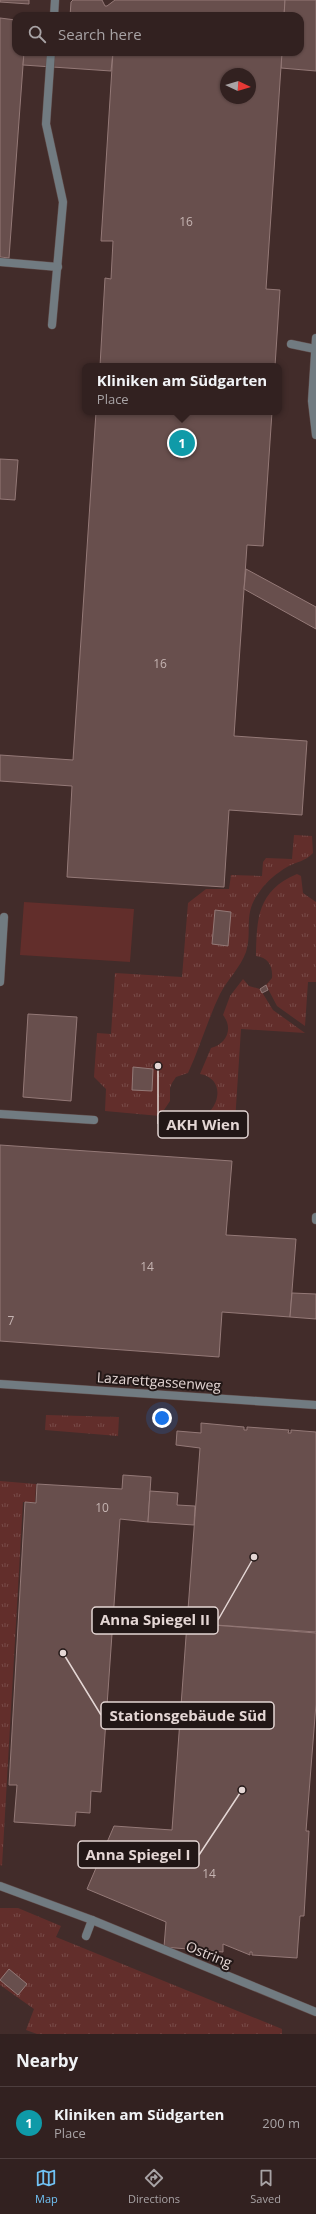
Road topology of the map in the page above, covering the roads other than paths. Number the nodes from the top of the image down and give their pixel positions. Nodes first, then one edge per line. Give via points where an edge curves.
1 (55, 0) edge
2 (54, 12) edge
3 (51, 56) edge
4 (0, 262) edge
5 (58, 267) junction
6 (52, 325) dead end
7 (316, 338) edge
8 (291, 344) dead end
9 (315, 348) edge
10 (314, 401) edge
11 (316, 435) edge
12 (4, 917) dead end
13 (0, 982) edge
14 (0, 1114) edge
15 (94, 1120) dead end
16 (0, 1384) edge
17 (316, 1405) edge
18 (0, 1886) edge
19 (92, 1920) junction
20 (86, 1936) dead end
21 (316, 2012) edge

1 - 2 lane
3 - 5 lane via 46,124 64,202
4 - 5 lane
5 - 6 lane
7 - 9 lane
8 - 9 lane
9 - 10 lane
10 - 11 lane
12 - 13 lane
14 - 15 lane
16 - 17 lane, Lazarettgassenweg
18 - 19 lane, Ostring
19 - 20 lane
19 - 21 lane, Ostring

